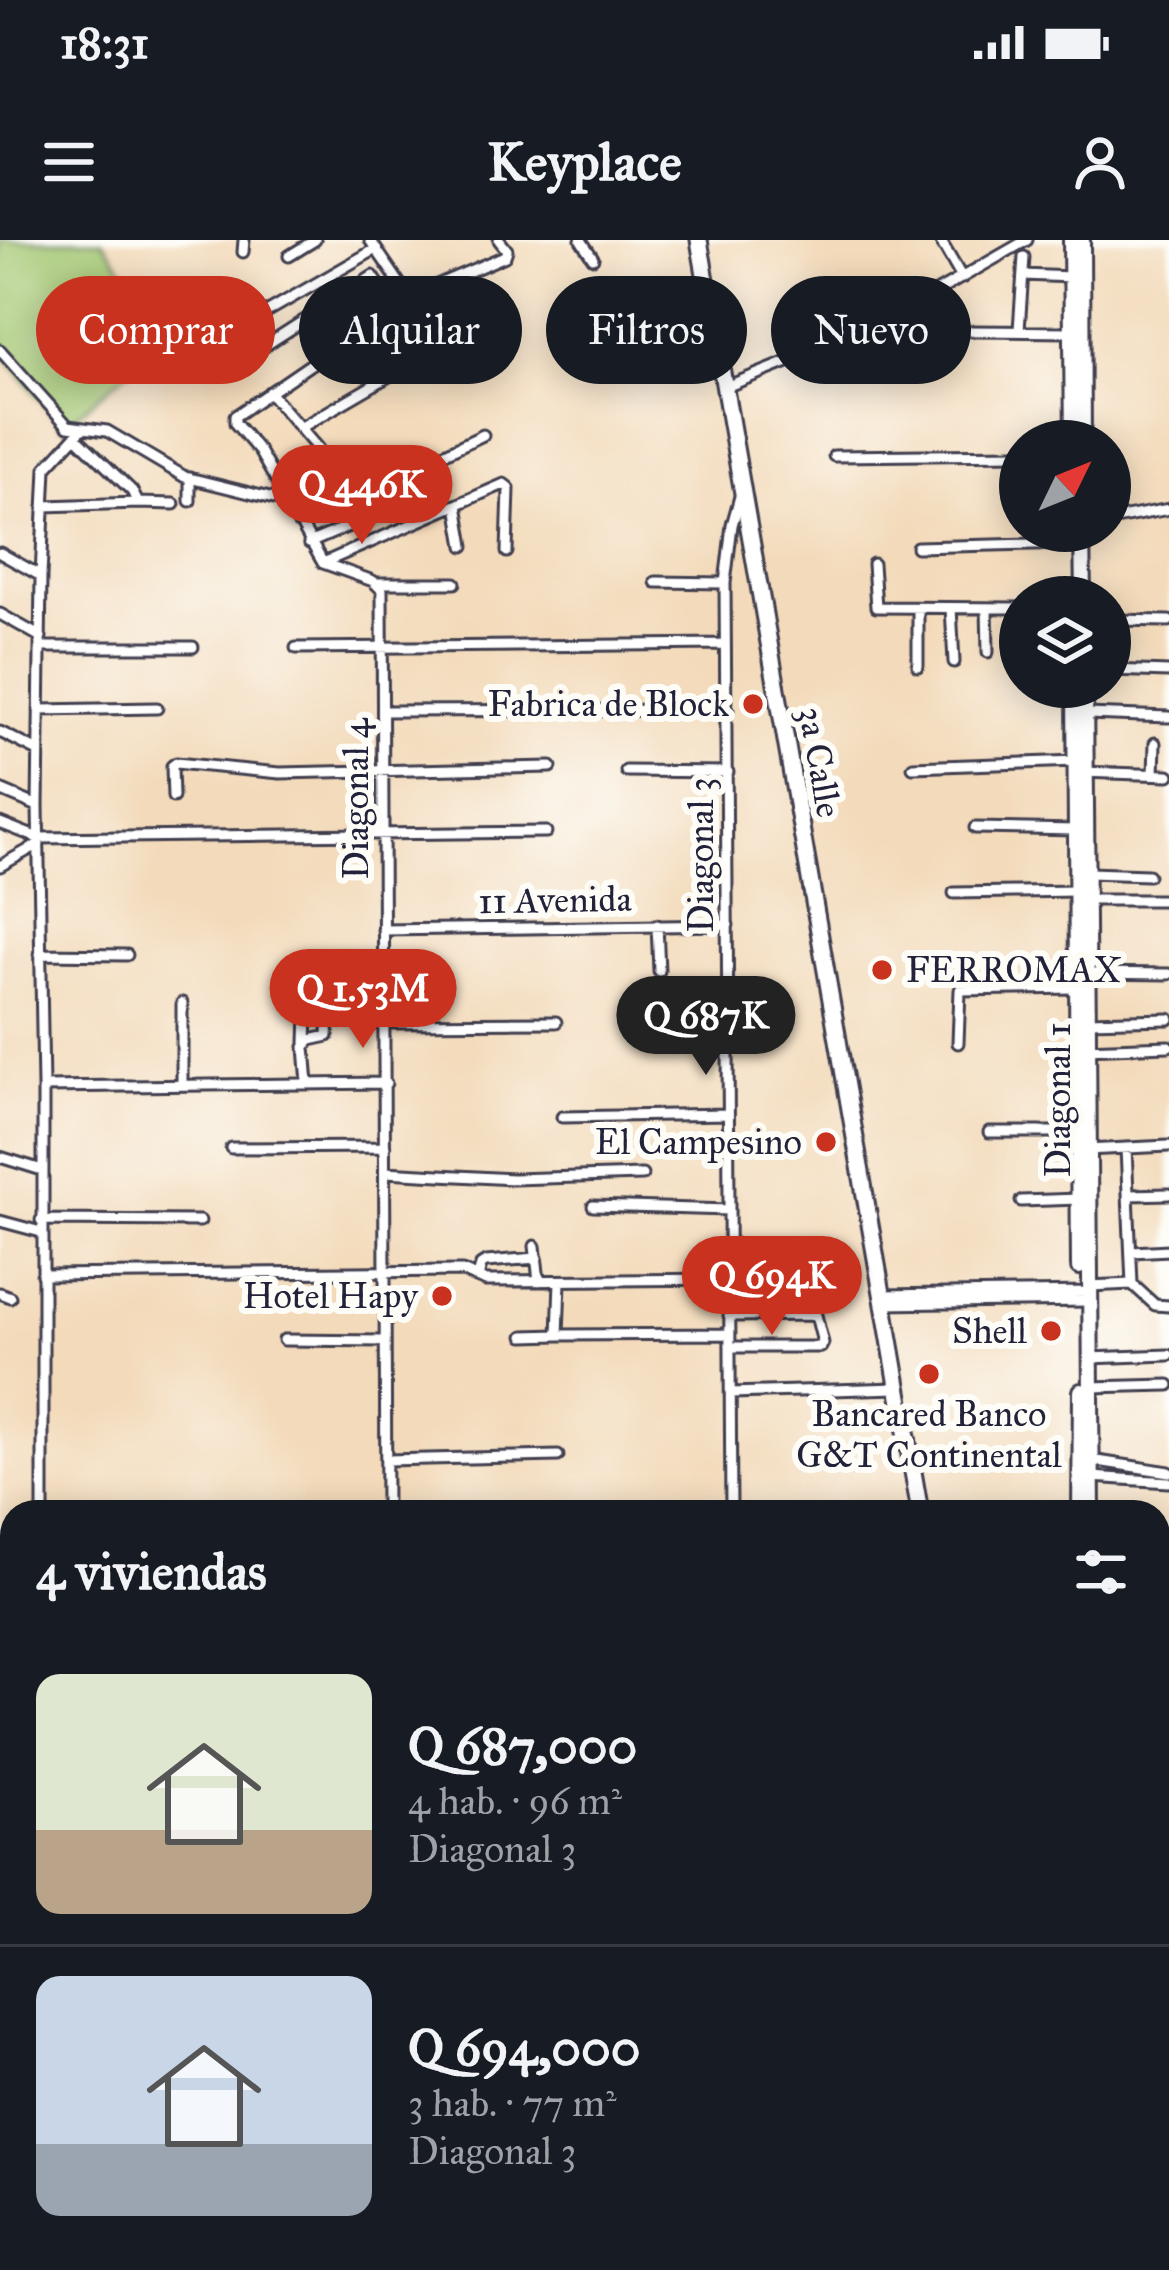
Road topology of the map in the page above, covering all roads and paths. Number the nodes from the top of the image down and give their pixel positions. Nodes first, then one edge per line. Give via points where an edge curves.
1 (314, 240) edge
2 (581, 240) edge
3 (699, 240) edge
4 (940, 240) edge
5 (1027, 240) edge
6 (1071, 240) edge
7 (1082, 240) edge
8 (503, 241) edge
9 (373, 245) edge
10 (289, 256) dead end
11 (1024, 256) dead end
12 (592, 258) dead end
13 (1023, 275) junction
14 (394, 276) edge
15 (458, 276) edge
16 (961, 276) edge
17 (965, 276) edge
18 (1071, 277) junction
19 (275, 306) edge
20 (1019, 330) junction
21 (972, 331) dead end
22 (1072, 332) junction
23 (0, 350) edge
24 (771, 369) edge
25 (299, 372) edge
26 (375, 384) edge
27 (728, 386) junction
28 (269, 392) junction
29 (1073, 420) edge
30 (1083, 420) edge
31 (300, 428) junction
32 (78, 433) junction
33 (483, 435) dead end
34 (318, 449) dead end
35 (999, 454) edge
36 (834, 456) dead end
37 (190, 478) junction
38 (742, 487) junction
39 (190, 501) dead end
40 (286, 502) junction
41 (138, 503) junction
42 (174, 504) dead end
43 (400, 504) dead end
44 (457, 505) junction
45 (44, 506) junction
46 (1169, 509) edge
47 (1131, 516) edge
48 (298, 524) junction
49 (999, 541) edge
50 (309, 543) junction
51 (464, 546) dead end
52 (917, 547) dead end
53 (506, 552) dead end
54 (0, 554) edge
55 (323, 563) junction
56 (873, 564) dead end
57 (41, 576) junction
58 (454, 583) dead end
59 (656, 583) dead end
60 (725, 583) junction
61 (379, 587) junction
62 (918, 608) junction
63 (951, 608) junction
64 (987, 608) junction
65 (999, 608) edge
66 (0, 614) edge
67 (1131, 620) edge
68 (1169, 621) edge
69 (40, 642) junction
70 (725, 644) junction
71 (194, 647) dead end
72 (296, 648) dead end
73 (382, 649) junction
74 (988, 652) dead end
75 (954, 662) dead end
76 (918, 666) dead end
77 (1131, 671) edge
78 (1169, 672) edge
79 (157, 708) dead end
80 (1077, 708) edge
81 (1086, 708) edge
82 (39, 710) junction
83 (728, 710) junction
84 (383, 711) junction
85 (1087, 715) junction
86 (1169, 717) edge
87 (0, 732) edge
88 (1155, 743) dead end
89 (38, 751) junction
90 (551, 767) dead end
91 (913, 767) dead end
92 (1082, 767) junction
93 (382, 771) junction
94 (626, 771) dead end
95 (728, 772) junction
96 (1154, 774) junction
97 (1169, 775) edge
98 (0, 790) edge
99 (173, 797) dead end
100 (38, 806) junction
101 (0, 823) edge
102 (974, 828) dead end
103 (1076, 830) junction
104 (546, 832) dead end
105 (382, 836) junction
106 (39, 841) junction
107 (0, 866) edge
108 (1088, 873) junction
109 (1148, 875) dead end
110 (954, 893) dead end
111 (1080, 897) junction
112 (1169, 900) edge
113 (657, 925) junction
114 (728, 925) junction
115 (383, 930) junction
116 (40, 954) junction
117 (128, 955) dead end
118 (659, 971) dead end
119 (1088, 973) junction
120 (1169, 974) edge
121 (1077, 988) junction
122 (329, 995) dead end
123 (182, 1003) dead end
124 (328, 1013) junction
125 (386, 1018) junction
126 (728, 1019) junction
127 (1169, 1019) edge
128 (624, 1021) dead end
129 (1088, 1021) junction
130 (556, 1022) dead end
131 (306, 1043) junction
132 (958, 1043) dead end
133 (1169, 1046) edge
134 (1083, 1049) junction
135 (386, 1083) junction
136 (308, 1084) junction
137 (182, 1085) junction
138 (43, 1087) junction
139 (728, 1114) junction
140 (562, 1117) dead end
141 (988, 1132) dead end
142 (1078, 1132) junction
143 (1169, 1146) edge
144 (386, 1147) junction
145 (231, 1148) dead end
146 (1126, 1148) junction
147 (1083, 1150) junction
148 (0, 1156) edge
149 (42, 1170) junction
150 (385, 1172) junction
151 (642, 1175) dead end
152 (1169, 1194) edge
153 (1129, 1195) junction
154 (1079, 1199) junction
155 (1021, 1201) dead end
156 (593, 1206) dead end
157 (729, 1210) junction
158 (40, 1220) junction
159 (200, 1221) dead end
160 (1, 1223) edge
161 (41, 1232) junction
162 (535, 1246) dead end
163 (1169, 1250) edge
164 (1132, 1252) junction
165 (537, 1258) junction
166 (385, 1273) junction
167 (42, 1275) junction
168 (478, 1278) junction
169 (729, 1280) junction
170 (539, 1281) junction
171 (560, 1281) junction
172 (1132, 1284) junction
173 (1084, 1293) junction
174 (882, 1300) junction
175 (1169, 1306) edge
176 (730, 1316) junction
177 (730, 1334) junction
178 (558, 1335) junction
179 (524, 1336) dead end
180 (284, 1340) dead end
181 (385, 1341) junction
182 (730, 1347) junction
183 (1169, 1355) edge
184 (1089, 1358) junction
185 (1169, 1385) edge
186 (1089, 1387) junction
187 (898, 1388) junction
188 (730, 1393) junction
189 (557, 1456) dead end
190 (386, 1460) junction
191 (1086, 1460) junction
192 (1169, 1472) edge
193 (1134, 1473) junction
194 (1086, 1477) junction
195 (1169, 1482) edge
196 (43, 1500) edge
197 (386, 1500) edge
198 (731, 1500) edge
199 (918, 1500) edge
200 (1082, 1500) edge
201 (1090, 1500) edge

1 - 10 street
2 - 12 street
3 - 27 main road, 3a Calle
4 - 16 street
5 - 17 street
6 - 18 main road
7 - 30 main road
8 - 15 street via 505,256
9 - 14 street
9 - 19 street
11 - 13 street
13 - 18 street
13 - 20 street
18 - 22 main road
20 - 21 street
20 - 22 street
22 - 29 main road
23 - 32 street
24 - 27 street
25 - 28 street
26 - 31 street
27 - 38 main road, 3a Calle
28 - 31 street
28 - 40 street via 234,419
31 - 34 street
32 - 37 street via 107,431
32 - 41 street
32 - 45 street via 47,464
33 - 48 street
35 - 36 street
37 - 39 street
37 - 40 street
38 - 60 street, Diagonal 3
38 - 174 main road, 3a Calle
40 - 48 street
41 - 42 street
41 - 45 street
43 - 50 street
44 - 51 street
44 - 53 street via 508,486
44 - 55 street
45 - 57 street
46 - 47 street
48 - 50 street
49 - 52 street
50 - 55 street
54 - 57 street
55 - 61 street
56 - 62 street via 876,607
57 - 69 street
58 - 61 street
59 - 60 street
60 - 70 street, Diagonal 3
61 - 73 street, Diagonal 4
62 - 63 street
62 - 76 street
63 - 64 street
63 - 75 street
64 - 65 street
64 - 74 street
66 - 69 street
67 - 68 street
69 - 71 street
69 - 82 street
70 - 73 street
70 - 83 street, Diagonal 3
72 - 73 street
73 - 84 street, Diagonal 4
77 - 78 street
79 - 82 street
80 - 92 main road, Diagonal 1
81 - 85 main road, Diagonal 1
82 - 89 street
83 - 84 street
83 - 95 street, Diagonal 3
84 - 93 street, Diagonal 4
85 - 86 street
85 - 92 main road, Diagonal 1
87 - 89 street
88 - 96 street
89 - 100 street
90 - 93 street
91 - 92 street
92 - 96 street
92 - 103 main road, Diagonal 1
92 - 108 main road, Diagonal 1
93 - 99 street via 176,763
93 - 105 street, Diagonal 4
94 - 95 street
95 - 114 street, Diagonal 3
96 - 97 street
98 - 100 street
100 - 106 street
101 - 106 street
102 - 103 street
103 - 111 main road, Diagonal 1
104 - 105 street
105 - 106 street
105 - 115 street, Diagonal 4
106 - 107 street
106 - 116 street
108 - 109 street
108 - 111 main road, Diagonal 1
110 - 111 street
111 - 112 street
111 - 119 main road, Diagonal 1
111 - 121 main road, Diagonal 1
113 - 114 street, 11 Avenida
113 - 115 street, 11 Avenida
113 - 118 street
114 - 126 street, Diagonal 3
115 - 125 street, Diagonal 4
116 - 117 street
116 - 138 street
119 - 120 street
119 - 129 main road, Diagonal 1
121 - 132 street via 960,990
121 - 134 main road, Diagonal 1
122 - 124 street
123 - 137 street
124 - 125 street
124 - 131 street via 328,1036
124 - 131 street via 305,1012
125 - 130 street
125 - 135 street, Diagonal 4
126 - 128 street
126 - 139 street, Diagonal 3
127 - 129 street
129 - 134 main road, Diagonal 1
131 - 136 street
133 - 134 street
134 - 142 main road, Diagonal 1
134 - 147 main road, Diagonal 1
135 - 136 street
135 - 144 street, Diagonal 4
136 - 137 street
137 - 138 street
138 - 149 street
139 - 140 street
139 - 157 street, Diagonal 3
141 - 142 street
142 - 147 main road, Diagonal 1
143 - 146 street
144 - 145 street
144 - 150 street, Diagonal 4
146 - 147 street
146 - 153 street
147 - 154 main road, Diagonal 1
147 - 173 main road, Diagonal 1
148 - 149 street
149 - 158 street
150 - 151 street
150 - 166 street, Diagonal 4
152 - 153 street
153 - 164 street
154 - 155 street
154 - 173 main road, Diagonal 1
156 - 157 street
157 - 169 street, Diagonal 3
158 - 159 street
158 - 161 street
160 - 161 street
161 - 167 street
162 - 165 street
163 - 164 street
164 - 172 street
165 - 168 street via 486,1262
165 - 170 street
166 - 167 street
166 - 168 street via 462,1271
166 - 181 street, Diagonal 4
167 - 196 street
168 - 170 street
169 - 171 street
169 - 176 street, Diagonal 3
170 - 171 street
171 - 178 street
172 - 173 street
172 - 175 street via 1155,1305
173 - 174 street
173 - 184 main road, Diagonal 1
173 - 191 main road, Diagonal 1
174 - 187 main road, 3a Calle
176 - 177 street, Diagonal 3
176 - 182 street via 816,1315 824,1343
177 - 178 street
177 - 182 street, Diagonal 3
178 - 179 street
180 - 181 street
181 - 190 street, Diagonal 4
182 - 188 street, Diagonal 3
183 - 184 street
184 - 186 main road, Diagonal 1
185 - 186 street
186 - 191 main road, Diagonal 1
187 - 188 street
187 - 199 main road, 3a Calle
188 - 198 street, Diagonal 3
189 - 190 street
190 - 197 street, Diagonal 4
191 - 193 street
191 - 194 main road, Diagonal 1
192 - 193 street
193 - 194 street
193 - 195 street
194 - 200 main road, Diagonal 1
194 - 201 main road, Diagonal 1

